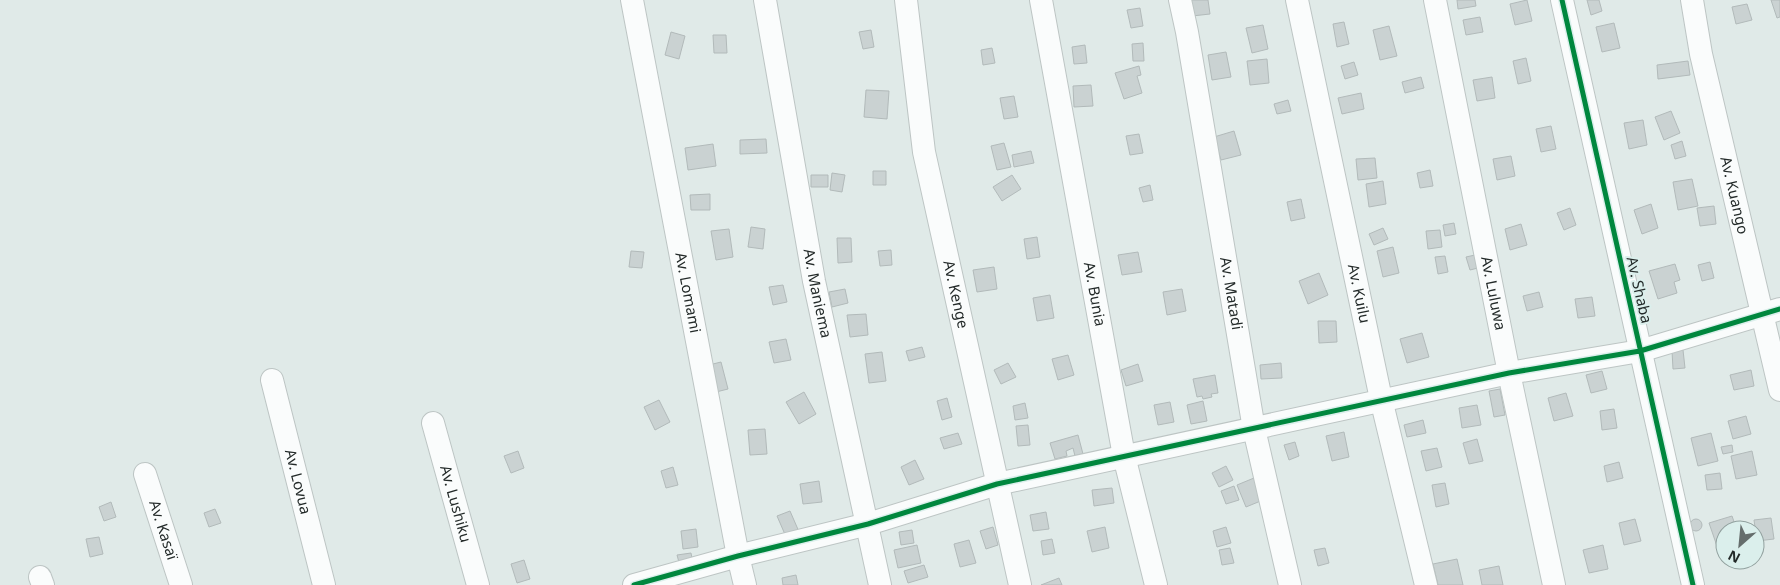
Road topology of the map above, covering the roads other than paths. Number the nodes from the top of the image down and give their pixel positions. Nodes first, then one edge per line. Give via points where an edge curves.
1 (632, 0) edge
2 (765, 0) edge
3 (906, 0) edge
4 (1041, 0) edge
5 (1180, 0) edge
6 (1297, 0) edge
7 (1435, 0) edge
8 (1562, 0) edge
9 (1692, 0) edge
10 (1771, 312) edge
11 (1640, 351) junction
12 (1510, 373) junction
13 (272, 380) dead end
14 (1780, 390) edge
15 (1381, 399) junction
16 (433, 423) dead end
17 (1254, 429) junction
18 (1124, 456) junction
19 (145, 474) dead end
20 (997, 484) junction
21 (868, 524) junction
22 (738, 556) junction
23 (181, 585) edge
24 (324, 585) edge
25 (478, 585) edge
26 (634, 585) edge
27 (745, 585) edge
28 (880, 585) edge
29 (1020, 585) edge
30 (1156, 585) edge
31 (1290, 585) edge
32 (1426, 585) edge
33 (1554, 585) edge
34 (1692, 585) edge

1 - 22 street, Av. Lomami
2 - 21 street, Av. Maniema via 814,281
3 - 20 street, Av. Kenge via 924,152
4 - 18 street, Av. Bunia
5 - 17 street, Av. Matadi
6 - 15 street, Av. Kuilu
7 - 12 street, Av. Luluwa
8 - 11 street, Av. Shaba
9 - 10 street, Av. Kuango via 1701,54
10 - 11 street
10 - 14 street, Av. Kuango
11 - 12 street
11 - 34 street, Av. Shaba
12 - 15 street
12 - 33 street, Av. Luluwa
13 - 24 street, Av. Lovua
15 - 17 street
15 - 32 street, Av. Kuilu
16 - 25 street, Av. Lushiku
17 - 18 street
17 - 31 street, Av. Matadi
18 - 20 street
18 - 30 street, Av. Bunia
19 - 23 street, Av. Kasaï
20 - 21 street
20 - 29 street, Av. Kenge
21 - 22 street
21 - 28 street, Av. Maniema
22 - 26 street
22 - 27 street, Av. Lomami

